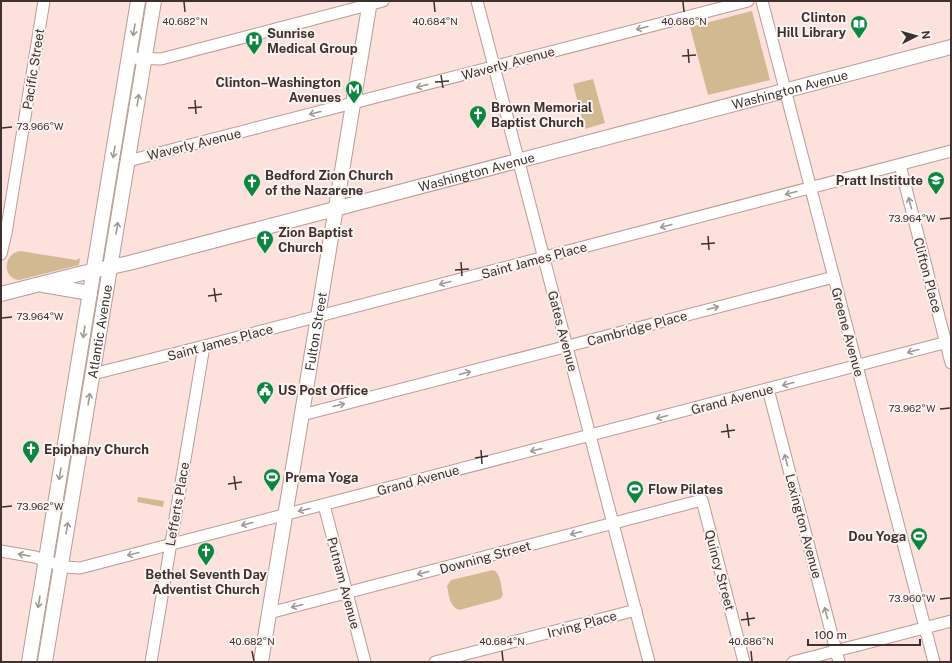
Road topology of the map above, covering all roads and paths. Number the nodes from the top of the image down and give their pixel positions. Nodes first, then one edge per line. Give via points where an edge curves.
1 (44, 1) edge
2 (138, 1) edge
3 (154, 1) edge
4 (383, 1) edge
5 (477, 1) edge
6 (748, 1) edge
7 (762, 1) edge
8 (369, 3) edge
9 (951, 47) edge
10 (129, 58) junction
11 (145, 58) junction
12 (494, 67) junction
13 (785, 90) junction
14 (353, 104) junction
15 (951, 151) edge
16 (128, 161) junction
17 (518, 161) junction
18 (900, 165) junction
19 (810, 188) junction
20 (336, 209) junction
21 (2, 242) edge
22 (1, 254) edge
23 (544, 258) junction
24 (111, 267) junction
25 (94, 270) junction
26 (834, 277) junction
27 (37, 284) junction
28 (90, 293) junction
29 (1, 294) edge
30 (318, 316) junction
31 (948, 342) edge
32 (204, 346) junction
33 (567, 346) junction
34 (951, 363) edge
35 (857, 366) junction
36 (93, 374) junction
37 (768, 389) junction
38 (302, 415) junction
39 (590, 436) junction
40 (702, 500) joint
41 (324, 505) junction
42 (285, 515) junction
43 (613, 523) junction
44 (171, 544) junction
45 (1, 551) edge
46 (46, 561) junction
47 (61, 566) junction
48 (347, 593) junction
49 (636, 610) junction
50 (269, 613) junction
51 (951, 621) edge
52 (925, 628) junction
53 (836, 651) junction
54 (29, 662) edge
55 (45, 662) edge
56 (151, 662) edge
57 (261, 662) edge
58 (365, 662) edge
59 (435, 662) edge
60 (649, 662) edge
61 (744, 662) edge
62 (793, 662) edge
63 (839, 662) edge
64 (934, 662) edge

1 - 21 street, Pacific Street
2 -> 10 main road, Atlantic Avenue
3 - 11 main road, Atlantic Avenue
4 - 8 street
5 - 12 street, Gates Avenue
6 -> 12 street, Waverly Avenue
7 - 13 street, Greene Avenue
8 - 11 street via 161,59
8 - 14 main road, Fulton Street
9 - 13 main road, Washington Avenue
10 - 11 street
10 -> 25 main road, Atlantic Avenue
16 -> 11 main road, Atlantic Avenue
12 -> 14 street, Waverly Avenue
12 - 17 street, Gates Avenue
13 - 17 main road, Washington Avenue
13 - 19 street, Greene Avenue
14 -> 16 street, Waverly Avenue
14 - 20 main road, Fulton Street
15 - 18 street, Saint James Place
24 -> 16 main road, Atlantic Avenue
17 - 20 main road, Washington Avenue
17 - 23 street, Gates Avenue
18 - 19 street, Saint James Place
31 -> 18 street, Clifton Place
19 -> 23 street, Saint James Place
19 - 26 street, Greene Avenue
20 - 24 main road, Washington Avenue
20 - 30 main road, Fulton Street
21 - 22 street, Pacific Street
23 -> 30 street, Saint James Place
23 - 33 street, Gates Avenue
24 - 25 main road, Washington Avenue
24 - 36 main road, Atlantic Avenue
25 - 27 main road, Washington Avenue
25 - 28 main road, Atlantic Avenue
33 -> 26 street, Cambridge Place
26 - 35 street, Greene Avenue
27 - 28 main road
27 - 29 main road, Washington Avenue
28 -> 46 main road, Atlantic Avenue
30 - 32 street, Saint James Place
30 - 38 main road, Fulton Street
31 - 34 street, Clifton Place
31 -> 35 street, Grand Avenue
32 - 36 street, Saint James Place
32 - 44 street, Lefferts Place
38 -> 33 street, Cambridge Place
33 - 39 street, Gates Avenue
35 -> 37 street, Grand Avenue
35 - 52 street, Greene Avenue
47 -> 36 main road, Atlantic Avenue
37 -> 39 street, Grand Avenue
53 -> 37 street, Lexington Avenue
38 - 42 main road, Fulton Street
39 -> 41 street, Grand Avenue
39 - 43 street, Gates Avenue
40 - 43 street, Downing Street
40 - 61 street, Quincy Street
41 -> 42 street, Grand Avenue
41 - 48 street, Putnam Avenue
42 -> 44 street, Grand Avenue
42 - 50 main road, Fulton Street
43 -> 48 street, Downing Street
43 - 49 street, Gates Avenue
44 -> 47 street, Grand Avenue via 80,568
44 - 56 street, Lefferts Place
46 -> 45 street, Grand Avenue
46 - 47 street, Grand Avenue
46 -> 54 main road, Atlantic Avenue
47 - 55 main road, Atlantic Avenue
48 -> 50 street, Downing Street
48 - 58 street, Putnam Avenue
49 - 59 street, Irving Place
49 - 60 street, Gates Avenue
50 - 57 main road, Fulton Street
51 - 52 street
52 - 53 street
52 - 64 street, Greene Avenue
53 - 62 street
53 - 63 street, Lexington Avenue

